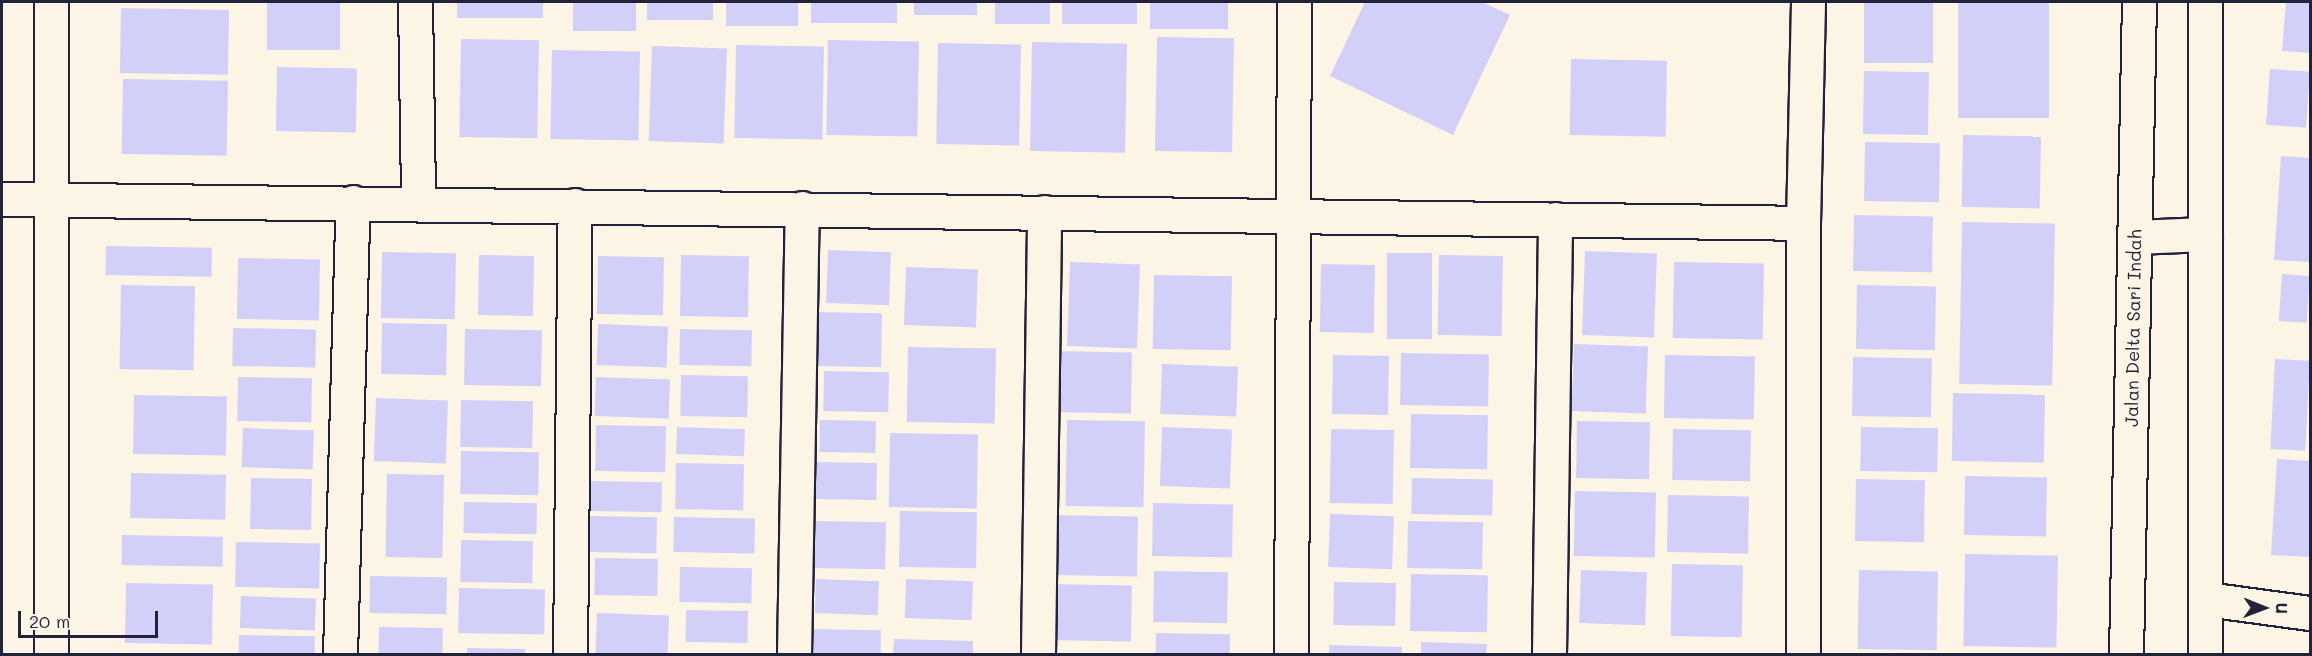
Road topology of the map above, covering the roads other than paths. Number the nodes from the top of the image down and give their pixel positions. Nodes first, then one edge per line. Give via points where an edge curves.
1 (51, 2) edge
2 (415, 2) edge
3 (1294, 2) edge
4 (1808, 2) edge
5 (2139, 2) edge
6 (2205, 2) edge
7 (50, 198) junction
8 (2, 199) edge
9 (353, 202) junction
10 (418, 203) junction
11 (575, 205) junction
12 (802, 208) junction
13 (1044, 212) junction
14 (1293, 215) junction
15 (1555, 219) junction
16 (1803, 223) junction
17 (2205, 234) junction
18 (2135, 237) junction
19 (2206, 599) junction
20 (2310, 613) edge
21 (51, 654) edge
22 (340, 654) edge
23 (570, 654) edge
24 (794, 654) edge
25 (1038, 654) edge
26 (1291, 654) edge
27 (1549, 654) edge
28 (1803, 654) edge
29 (2126, 654) edge
30 (2205, 654) edge

1 - 7 street
2 - 10 street
3 - 14 street
4 - 16 street
5 - 18 street, Jalan Delta Sari Indah
6 - 17 street
7 - 8 street
7 - 9 street
7 - 21 street
9 - 10 street
9 - 22 street
10 - 11 street
11 - 12 street
11 - 23 street
12 - 13 street
12 - 24 street
13 - 14 street
13 - 25 street
14 - 15 street
14 - 26 street
15 - 16 street
15 - 27 street
16 - 28 street
17 - 18 street
17 - 19 street
18 - 29 street, Jalan Delta Sari Indah
19 - 20 street
19 - 30 street

